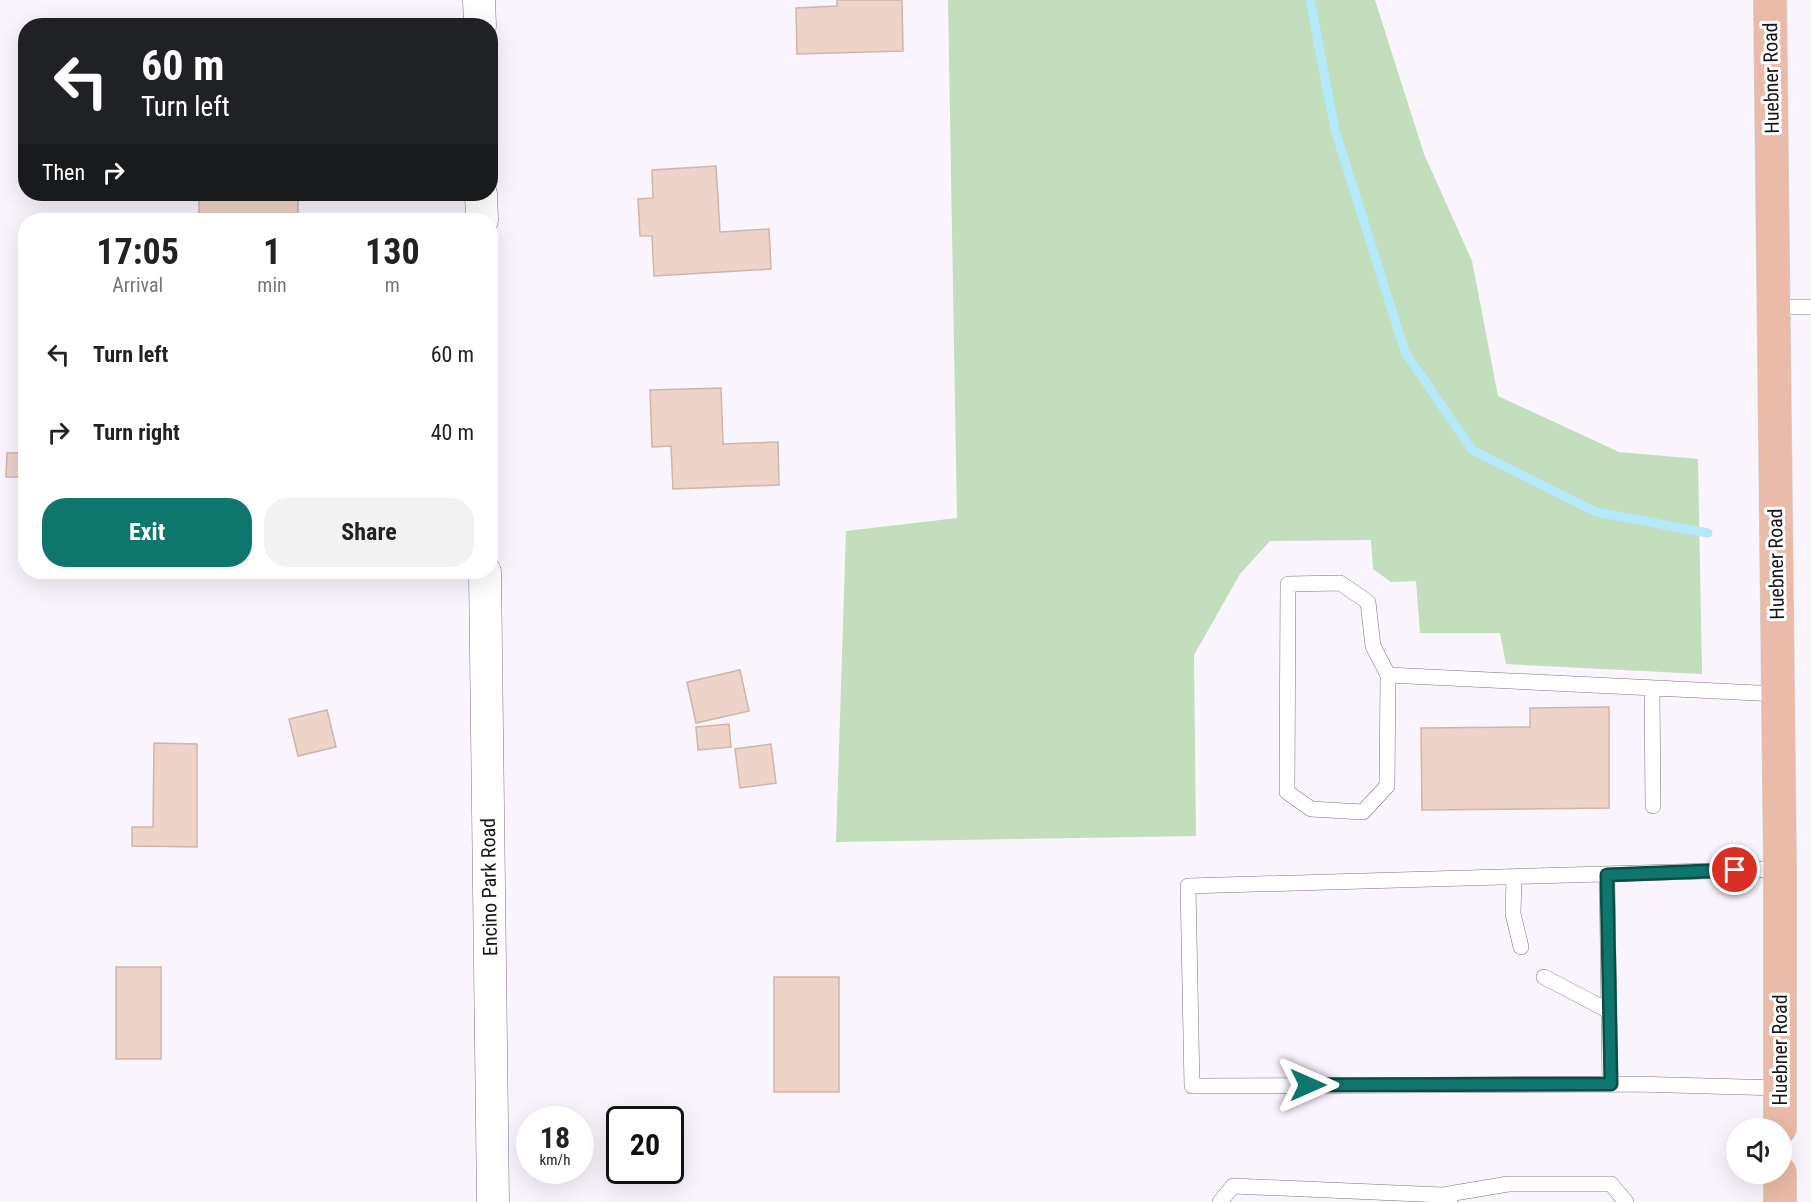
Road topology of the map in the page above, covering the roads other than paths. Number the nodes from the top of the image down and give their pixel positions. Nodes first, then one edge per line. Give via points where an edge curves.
1 (479, 0) edge
2 (1770, 0) edge
3 (480, 18) edge
4 (1773, 307) junction
5 (1811, 307) edge
6 (485, 579) edge
7 (1388, 675) junction
8 (1652, 688) junction
9 (1778, 694) junction
10 (1653, 806) dead end
11 (1780, 869) junction
12 (1607, 875) junction
13 (1514, 878) junction
14 (1521, 946) dead end
15 (1544, 977) dead end
16 (1610, 1011) junction
17 (1611, 1084) junction
18 (1780, 1088) junction
19 (1780, 1118) edge
20 (1780, 1184) edge
21 (1447, 1198) edge
22 (493, 1202) edge
23 (1220, 1202) edge
24 (1626, 1202) edge
25 (1780, 1202) edge

1 - 3 street
2 - 4 main road, Huebner Road
4 - 5 lane
4 - 9 main road, Huebner Road
6 - 22 street, Encino Park Road
7 - 7 lane via 1373,646 1368,602 1340,583 1288,584 1287,792 1311,809 1363,812 1387,786
7 - 8 lane
8 - 9 lane
8 - 10 lane
9 - 11 main road, Huebner Road
11 - 12 lane
11 - 18 main road, Huebner Road
12 - 13 lane
12 - 16 lane
13 - 14 lane via 1513,914
13 - 17 lane via 1188,886 1191,1086
15 - 16 lane
16 - 17 lane
17 - 18 lane
18 - 19 main road, Huebner Road
20 - 25 main road
21 - 23 lane via 1233,1186
21 - 24 lane via 1508,1184 1611,1184

